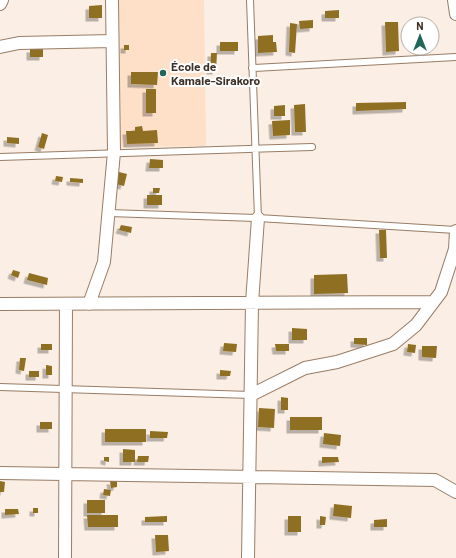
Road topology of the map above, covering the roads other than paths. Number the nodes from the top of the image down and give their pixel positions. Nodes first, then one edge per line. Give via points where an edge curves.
1 (2, 0) edge
2 (112, 0) edge
3 (250, 0) edge
4 (454, 0) edge
5 (0, 4) edge
6 (456, 14) edge
7 (112, 41) junction
8 (0, 47) edge
9 (456, 57) edge
10 (252, 68) junction
11 (312, 147) dead end
12 (255, 149) junction
13 (114, 153) junction
14 (0, 157) edge
15 (109, 212) junction
16 (258, 218) junction
17 (456, 231) edge
18 (456, 249) edge
19 (433, 302) junction
20 (252, 303) junction
21 (0, 304) edge
22 (66, 304) junction
23 (89, 304) junction
24 (0, 387) edge
25 (66, 389) junction
26 (251, 395) junction
27 (0, 473) edge
28 (65, 474) junction
29 (250, 477) junction
30 (456, 492) edge
31 (65, 558) edge
32 (248, 558) edge

1 - 5 street
2 - 7 street
3 - 10 lane
4 - 6 street
7 - 8 street via 19,43
7 - 13 street
9 - 10 lane
10 - 12 lane
11 - 12 lane
12 - 13 lane
12 - 16 lane
13 - 14 lane
13 - 15 street
15 - 16 lane
15 - 23 street via 104,262
16 - 17 lane
16 - 20 street
17 - 18 street
18 - 19 street via 441,292
19 - 20 street
19 - 26 street via 416,326 394,344 337,362 305,368
20 - 23 street
20 - 26 street
21 - 22 street
22 - 23 street
22 - 25 street
24 - 25 lane
25 - 26 lane
25 - 28 street
26 - 29 street
27 - 28 street
28 - 29 street
28 - 31 street
29 - 30 street via 435,480
29 - 32 street

